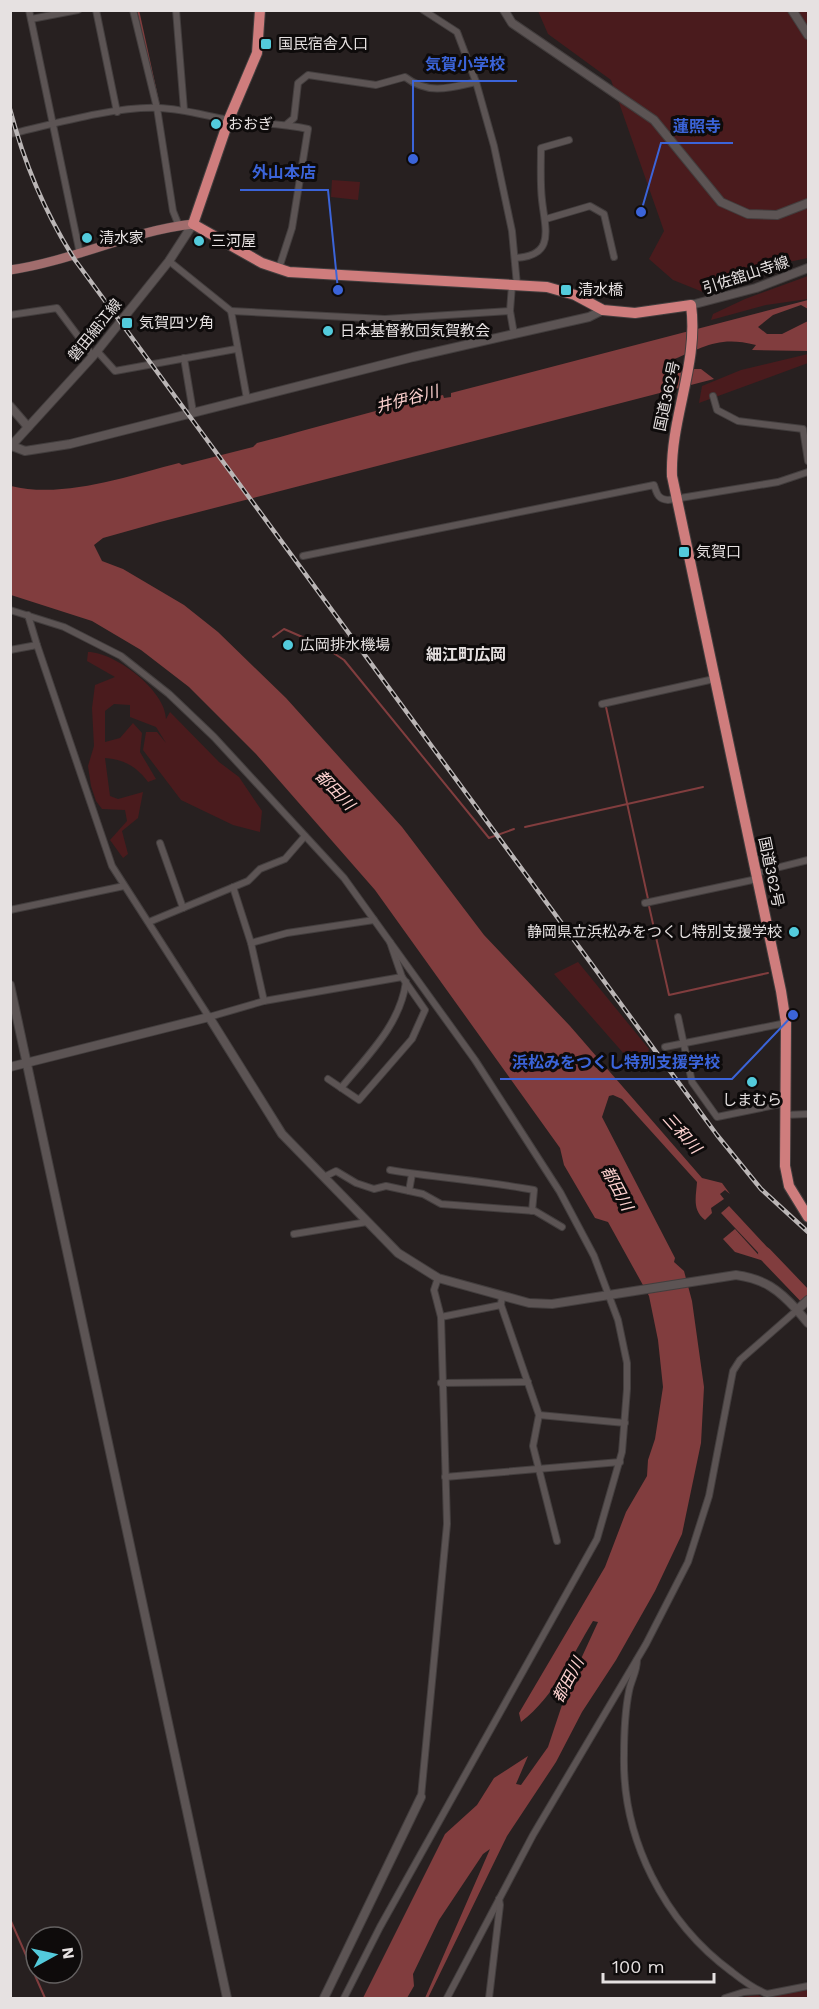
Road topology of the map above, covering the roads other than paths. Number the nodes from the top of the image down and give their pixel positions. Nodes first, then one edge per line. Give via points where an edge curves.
1 (29, 10) edge
2 (78, 10) edge
3 (96, 10) edge
4 (133, 10) edge
5 (176, 10) edge
6 (260, 10) edge
7 (423, 10) edge
8 (504, 10) edge
9 (792, 10) edge
10 (31, 20) junction
11 (808, 35) edge
12 (476, 82) junction
13 (159, 108) junction
14 (184, 110) junction
15 (117, 112) junction
16 (229, 118) junction
17 (287, 124) junction
18 (53, 125) junction
19 (10, 134) edge
20 (569, 140) dead end
21 (808, 203) edge
22 (546, 219) junction
23 (193, 224) junction
24 (179, 226) junction
25 (80, 254) junction
26 (614, 257) dead end
27 (515, 258) junction
28 (169, 261) junction
29 (279, 268) junction
30 (808, 268) edge
31 (10, 270) edge
32 (514, 285) junction
33 (691, 305) junction
34 (603, 310) junction
35 (231, 311) junction
36 (510, 311) junction
37 (10, 315) edge
38 (514, 334) junction
39 (236, 350) junction
40 (95, 354) junction
41 (183, 358) junction
42 (713, 396) dead end
43 (247, 399) junction
44 (10, 406) edge
45 (193, 412) junction
46 (28, 427) junction
47 (11, 447) edge
48 (808, 461) edge
49 (808, 472) edge
50 (675, 498) junction
51 (303, 556) dead end
52 (10, 610) edge
53 (28, 615) junction
54 (37, 645) junction
55 (10, 650) edge
56 (714, 679) junction
57 (602, 704) dead end
58 (305, 836) junction
59 (160, 843) dead end
60 (808, 860) edge
61 (756, 876) junction
62 (124, 886) junction
63 (233, 887) junction
64 (645, 903) dead end
65 (183, 908) junction
66 (10, 910) edge
67 (374, 920) junction
68 (148, 922) junction
69 (390, 942) junction
70 (251, 943) junction
71 (404, 980) junction
72 (10, 985) edge
73 (264, 1001) junction
74 (209, 1017) junction
75 (678, 1017) dead end
76 (786, 1023) junction
77 (684, 1043) junction
78 (665, 1047) dead end
79 (27, 1063) junction
80 (10, 1067) edge
81 (328, 1079) dead end
82 (341, 1088) junction
83 (785, 1103) junction
84 (808, 1114) edge
85 (785, 1115) junction
86 (390, 1170) dead end
87 (412, 1174) junction
88 (324, 1177) junction
89 (409, 1191) junction
90 (532, 1211) junction
91 (808, 1217) edge
92 (367, 1221) junction
93 (562, 1227) dead end
94 (294, 1234) dead end
95 (438, 1278) junction
96 (611, 1295) junction
97 (502, 1300) junction
98 (802, 1305) edge
99 (441, 1317) junction
100 (808, 1323) edge
101 (528, 1382) junction
102 (441, 1383) junction
103 (539, 1415) junction
104 (625, 1423) junction
105 (620, 1462) junction
106 (538, 1468) junction
107 (445, 1477) junction
108 (557, 1541) dead end
109 (637, 1660) junction
110 (422, 1797) joint
111 (499, 1899) junction
112 (808, 1986) edge
113 (760, 1991) junction
114 (227, 1998) edge
115 (324, 1998) edge
116 (344, 1998) edge
117 (447, 1998) edge
118 (489, 1998) edge
119 (725, 1998) edge

1 - 10 street
2 - 10 street
3 - 15 street
4 - 13 street
5 - 14 street
6 - 16 highway via 257,53
7 - 12 street via 457,32
8 - 21 street via 512,23 654,120 721,202 748,214 777,215
9 - 11 street
10 - 18 street
12 - 17 street via 441,91 405,77 376,85 308,75 298,83 294,118
12 - 27 street via 494,146
13 - 14 street
13 - 15 street
13 - 24 street via 173,211
14 - 16 street
15 - 18 street
16 - 17 street
16 - 23 highway
17 - 29 street via 308,129 292,228
18 - 19 street
18 - 25 street
20 - 22 street via 541,148
22 - 26 street via 590,206 596,209 604,214
22 - 27 street via 542,248 533,257
23 - 24 main road
23 - 28 street, 磐田細江線
23 - 29 highway via 262,263
24 - 25 main road
25 - 31 main road
27 - 32 street
28 - 35 street
28 - 40 street, 磐田細江線
29 - 32 highway via 317,275
30 - 33 street, 引佐舘山寺線 via 756,288
32 - 34 highway via 547,287
32 - 36 street
33 - 34 highway via 635,314
33 - 50 highway, 国道362号 via 692,348 671,452
34 - 38 street
35 - 36 street via 386,319
35 - 39 street
36 - 38 street
37 - 40 street via 57,308
38 - 43 street
39 - 41 street
39 - 43 street
40 - 41 street via 115,371
40 - 46 street, 磐田細江線
41 - 45 street
42 - 48 street via 717,410 738,421 803,429
43 - 45 street
44 - 46 street
45 - 47 street via 50,448 25,451
46 - 47 street, 磐田細江線
49 - 50 street via 778,482
50 - 51 street via 662,500 654,485
50 - 56 highway, 国道362号
52 - 53 street
53 - 54 street
53 - 58 street via 84,636 121,656 169,694
54 - 55 street
54 - 62 street via 102,840
56 - 57 street
56 - 61 highway, 国道362号
58 - 63 street via 285,859 260,869 248,881
58 - 67 street via 344,878
59 - 65 street
60 - 61 street
61 - 64 street
61 - 76 highway, 国道362号
62 - 66 street
62 - 68 street
63 - 65 street
63 - 70 street
65 - 68 street
67 - 69 street
67 - 70 street via 287,933
68 - 74 street
69 - 71 street
69 - 96 street via 448,1020 542,1163 594,1256
70 - 73 street
71 - 73 street
71 - 82 street via 403,1002 390,1028
71 - 82 street via 425,1010 412,1040 359,1100
72 - 79 street
73 - 74 street
74 - 79 street
74 - 88 street via 282,1134
75 - 77 street
76 - 77 street
76 - 83 highway, 国道362号
77 - 78 street
77 - 83 street via 692,1082 717,1117
79 - 80 street
79 - 114 street
81 - 82 street
83 - 85 highway, 国道362号
84 - 85 street
85 - 91 highway, 国道362号 via 789,1186
86 - 87 street
87 - 89 street
87 - 90 street via 534,1190
88 - 89 street via 336,1171 374,1189 386,1186
88 - 92 street
89 - 90 street via 441,1203
90 - 93 street
92 - 94 street
92 - 95 street via 398,1253
95 - 97 street
95 - 99 street via 434,1290
96 - 97 street via 552,1304
96 - 98 street via 736,1275 758,1278
96 - 104 street via 627,1363
97 - 99 street
97 - 101 street
98 - 100 street
98 - 109 street via 740,1360 733,1371 697,1538
99 - 102 street
101 - 102 street
101 - 103 street
102 - 107 street
103 - 104 street
103 - 106 street via 533,1446
104 - 105 street
105 - 106 street
105 - 116 street via 597,1539
106 - 107 street
106 - 108 street
107 - 110 street via 447,1524
109 - 111 street via 570,1769
109 - 113 street via 629,1690 624,1755 624,1788 630,1820 654,1883 673,1916 718,1962
110 - 115 street
111 - 117 street
111 - 118 street
112 - 113 street via 766,1994
113 - 119 street

